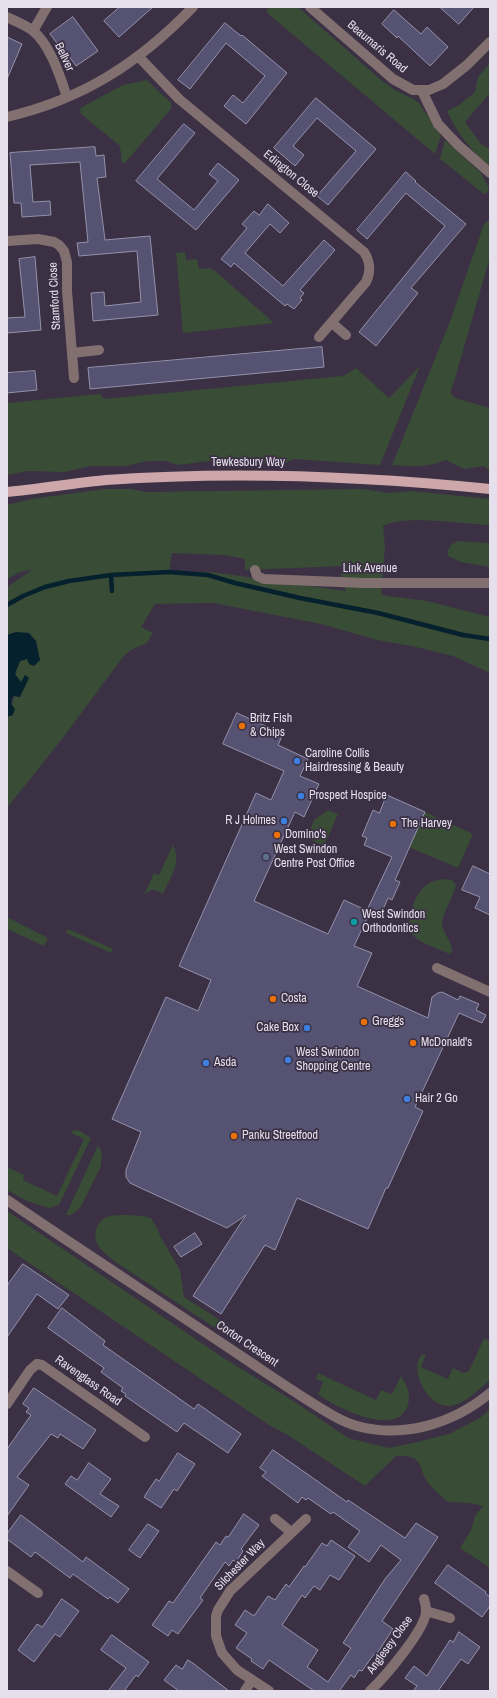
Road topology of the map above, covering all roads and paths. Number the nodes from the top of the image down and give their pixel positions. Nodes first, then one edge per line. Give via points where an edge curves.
1 (47, 7) edge
2 (193, 7) edge
3 (310, 7) edge
4 (7, 17) edge
5 (33, 30) junction
6 (490, 42) edge
7 (139, 57) junction
8 (422, 91) junction
9 (68, 97) junction
10 (7, 117) edge
11 (490, 173) edge
12 (7, 241) edge
13 (332, 323) junction
14 (346, 335) dead end
15 (319, 337) dead end
16 (99, 350) dead end
17 (72, 353) junction
18 (74, 378) dead end
19 (490, 489) edge
20 (7, 492) edge
21 (254, 570) dead end
22 (490, 583) edge
23 (437, 968) dead end
24 (490, 992) edge
25 (7, 1200) edge
26 (490, 1392) edge
27 (7, 1404) edge
28 (145, 1437) dead end
29 (275, 1519) dead end
30 (306, 1519) dead end
31 (291, 1532) junction
32 (7, 1571) edge
33 (38, 1592) dead end
34 (424, 1598) dead end
35 (426, 1611) junction
36 (450, 1618) dead end
37 (252, 1680) junction
38 (245, 1691) edge
39 (269, 1691) edge
40 (370, 1691) edge

1 - 5 street
2 - 7 street
3 - 8 street, Beaumaris Road via 392,78 413,90
4 - 5 street, Bellver
5 - 9 street, Bellver via 43,41
6 - 8 street via 443,84
7 - 9 street via 96,84
7 - 13 street, Edington Close via 179,99 364,252 369,264 368,279
8 - 11 street via 438,124
9 - 10 street
12 - 17 street, Stamford Close via 38,239 54,242 64,251 67,262
13 - 14 street
13 - 15 street, Edington Close
16 - 17 street
17 - 18 street, Stamford Close
19 - 20 main road, Tewkesbury Way via 351,478 221,476 105,480
21 - 22 street, Link Avenue via 257,576 264,579 364,583
23 - 24 street
25 - 26 street, Corton Crescent via 283,1384 348,1423 381,1430 430,1426 462,1412
27 - 28 street, Ravenglass Road via 30,1370 37,1364 42,1365
29 - 31 street
30 - 31 street, Silchester Way
31 - 37 street, Silchester Way via 230,1591 216,1616 216,1636 222,1653 237,1670
32 - 33 street
34 - 35 street, Anglesey Close
35 - 36 street, Anglesey Close
35 - 40 street, Anglesey Close via 424,1620 395,1664
37 - 38 street
37 - 39 street, Silchester Way

